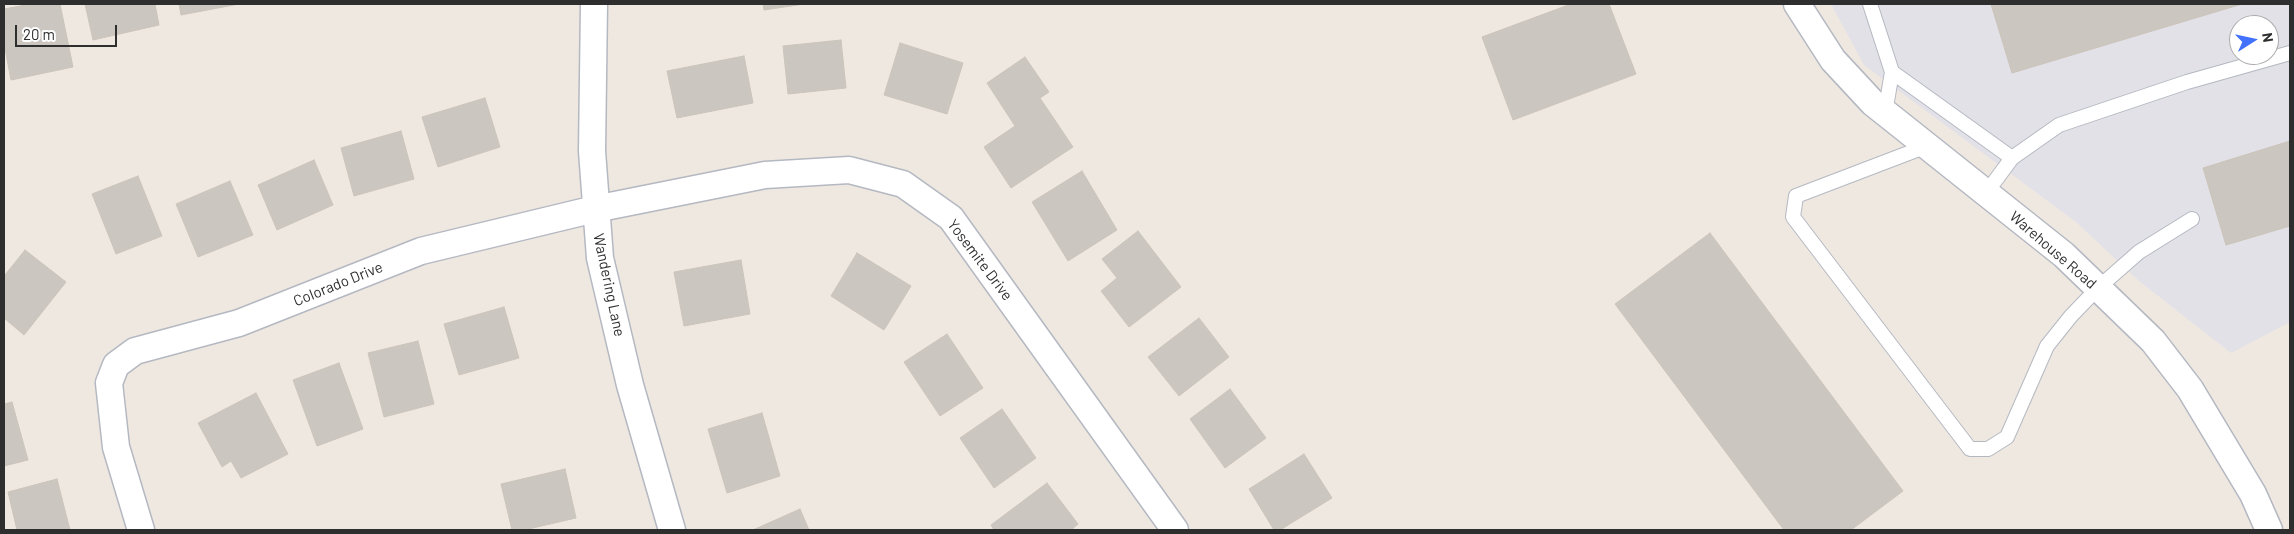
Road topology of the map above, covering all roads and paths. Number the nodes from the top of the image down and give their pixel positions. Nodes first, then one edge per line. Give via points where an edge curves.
1 (594, 4) edge
2 (1797, 4) edge
3 (1870, 4) edge
4 (2290, 52) edge
5 (1892, 72) junction
6 (1885, 113) junction
7 (1927, 146) junction
8 (2012, 158) junction
9 (1986, 193) junction
10 (595, 208) junction
11 (2192, 219) dead end
12 (2098, 288) junction
13 (141, 530) edge
14 (672, 530) edge
15 (1176, 530) edge
16 (2269, 530) edge

1 - 10 street, Wandering Lane via 592,151
2 - 6 street, Warehouse Road via 1833,60
3 - 5 lane
4 - 8 lane via 2059,125
5 - 6 lane
5 - 8 lane
6 - 7 street, Warehouse Road
7 - 9 street, Warehouse Road
7 - 12 lane via 1796,196 1794,217 1970,449 1988,449 2007,437 2047,346 2070,316
8 - 9 lane
9 - 12 street, Warehouse Road
10 - 13 street, Colorado Drive via 421,251 239,323 134,351 116,365 108,383 116,448
10 - 14 street, Wandering Lane via 600,258 630,385
10 - 15 street, Yosemite Drive via 765,175 849,170 903,184 951,218
11 - 12 lane via 2139,252
12 - 16 street, Warehouse Road via 2153,340 2190,389 2253,494

